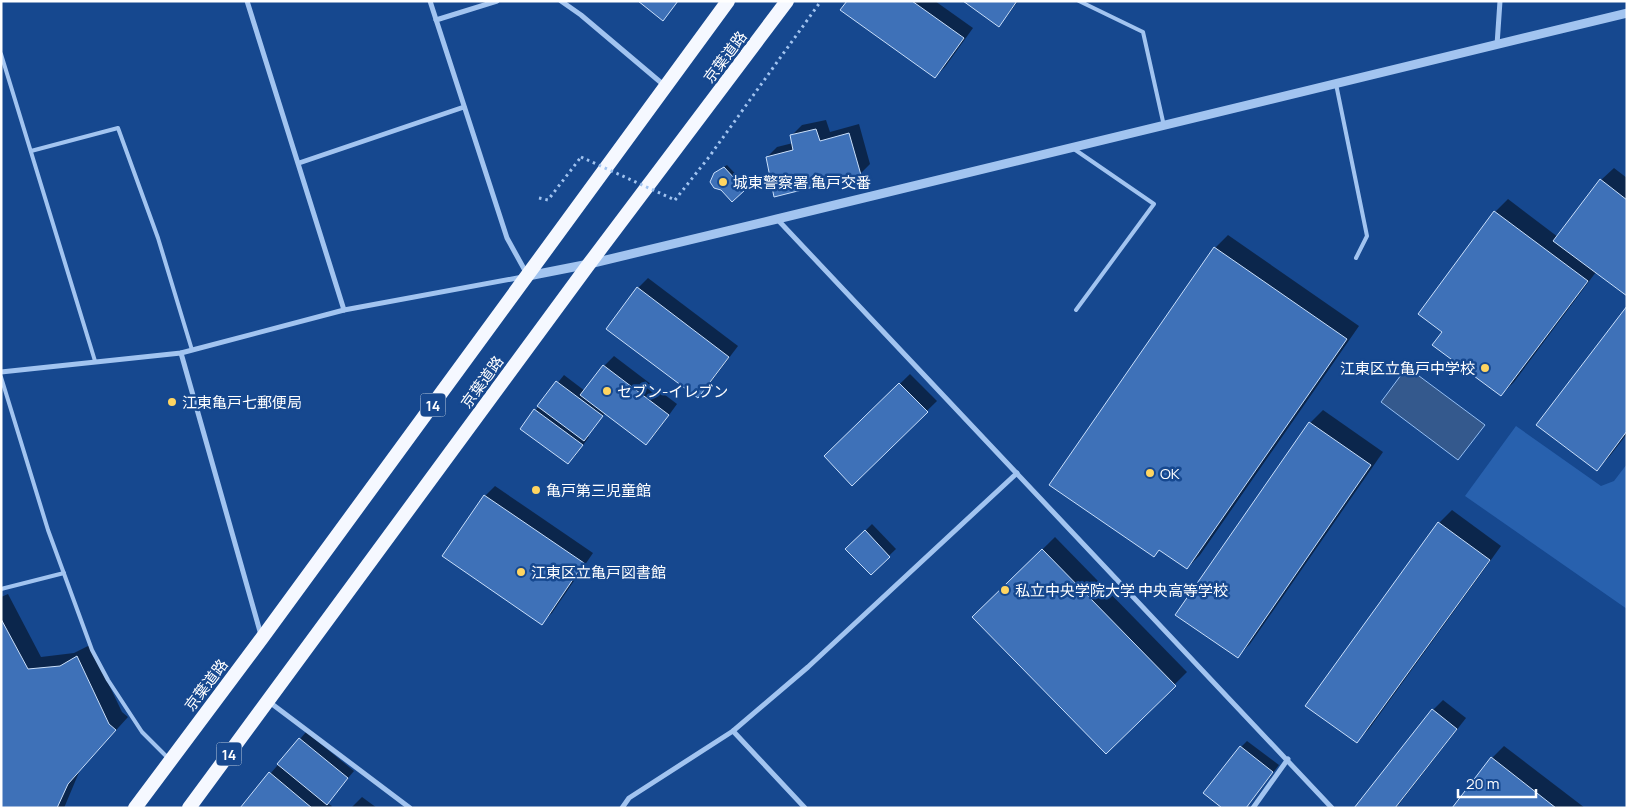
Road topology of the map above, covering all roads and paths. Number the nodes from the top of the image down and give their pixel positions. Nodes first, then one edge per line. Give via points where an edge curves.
1 (247, 1) edge
2 (430, 1) edge
3 (497, 1) edge
4 (561, 1) edge
5 (728, 1) edge
6 (788, 1) edge
7 (821, 1) edge
8 (1079, 1) edge
9 (1500, 1) edge
10 (1627, 13) edge
11 (436, 20) junction
12 (1497, 46) junction
13 (1, 54) edge
14 (1336, 84) junction
15 (665, 87) junction
16 (464, 107) junction
17 (1164, 126) junction
18 (1072, 147) junction
19 (31, 151) junction
20 (299, 163) junction
21 (538, 198) dead end
22 (776, 219) junction
23 (1356, 258) dead end
24 (589, 264) junction
25 (528, 276) junction
26 (344, 310) junction
27 (1076, 310) dead end
28 (192, 350) junction
29 (181, 353) junction
30 (95, 361) junction
31 (1, 372) edge
32 (1, 378) edge
33 (1017, 473) junction
34 (64, 573) junction
35 (1, 589) edge
36 (262, 638) junction
37 (268, 700) junction
38 (732, 731) junction
39 (1288, 759) junction
40 (170, 761) junction
41 (135, 808) edge
42 (189, 808) edge
43 (410, 808) edge
44 (622, 808) edge
45 (805, 808) edge
46 (1252, 808) edge
47 (1332, 808) edge

1 - 20 street
2 - 11 street
3 - 11 street
4 - 15 street via 581,14
5 - 15 highway, 京葉道路 / 14
6 - 24 highway, 京葉道路 / 14
7 - 21 path, bridge via 676,200 581,157 548,200
8 - 17 lane via 1143,32
9 - 12 street
10 - 12 street
11 - 16 street
12 - 14 street
13 - 19 lane
14 - 17 street
14 - 23 lane via 1367,236
15 - 25 highway, 京葉道路 / 14
16 - 20 street
16 - 25 street via 507,238
17 - 18 street
18 - 22 street
18 - 27 lane via 1154,204
19 - 28 lane via 118,128 158,238
19 - 30 lane
20 - 26 street
22 - 24 street
22 - 33 street
24 - 25 street
24 - 37 highway, 京葉道路 / 14
25 - 26 street
25 - 36 highway, 京葉道路 / 14
26 - 28 street
28 - 29 street
29 - 30 street
29 - 36 street
30 - 31 street
32 - 34 lane
33 - 38 street via 808,667
33 - 39 street
34 - 35 lane
34 - 40 lane via 92,650 108,680 142,732
36 - 40 highway, 京葉道路 / 14
37 - 42 highway, 京葉道路 / 14
37 - 43 street
38 - 44 street via 629,798
38 - 45 street
39 - 46 street
39 - 47 street
40 - 41 highway, 京葉道路 / 14

